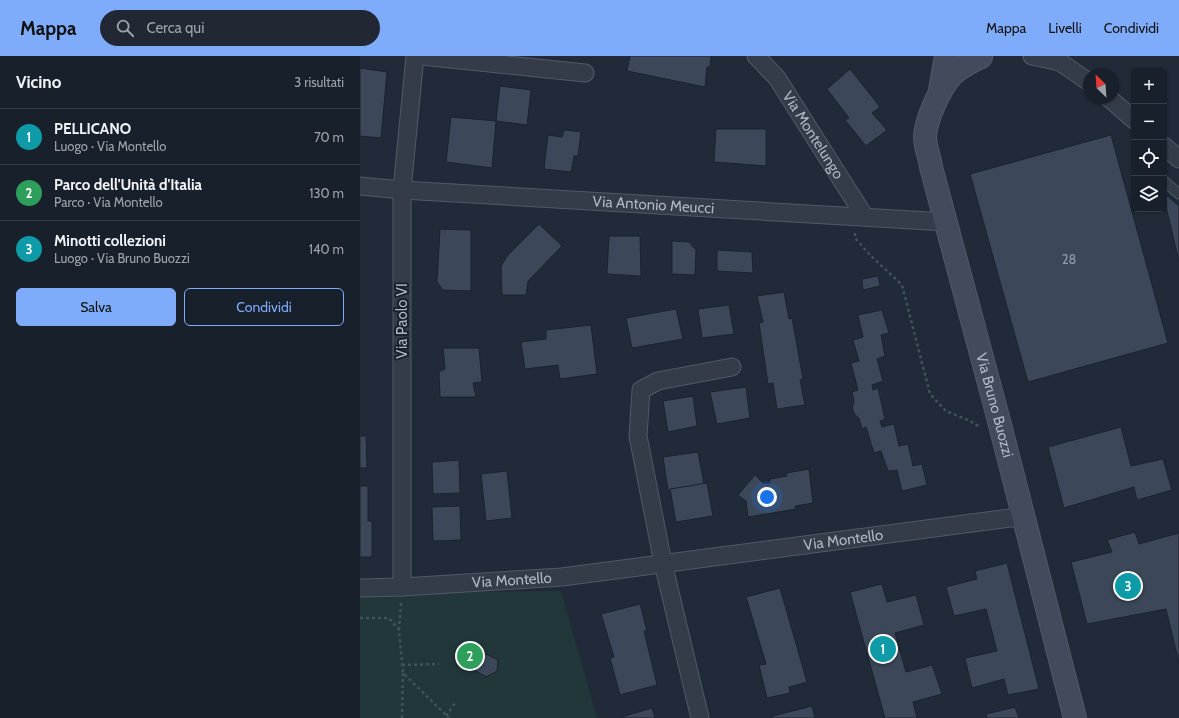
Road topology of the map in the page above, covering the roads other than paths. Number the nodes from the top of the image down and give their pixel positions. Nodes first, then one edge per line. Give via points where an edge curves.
1 (416, 56) edge
2 (422, 56) edge
3 (756, 56) edge
4 (946, 56) edge
5 (980, 56) edge
6 (1032, 56) edge
7 (1055, 59) edge
8 (585, 74) dead end
9 (1083, 78) edge
10 (940, 93) junction
11 (1116, 104) edge
12 (1131, 117) edge
13 (1167, 149) edge
14 (1179, 159) edge
15 (1167, 184) edge
16 (360, 186) edge
17 (402, 190) junction
18 (1179, 194) edge
19 (860, 217) junction
20 (946, 222) junction
21 (732, 367) dead end
22 (1023, 518) junction
23 (663, 564) junction
24 (402, 587) junction
25 (360, 588) edge
26 (700, 718) edge
27 (1074, 718) edge

1 - 17 street, Via Paolo VI
2 - 8 street
3 - 19 street, Via Montelungo via 776,78
4 - 10 street, Via Bruno Buozzi
5 - 10 street, Via Bruno Buozzi via 952,75
6 - 7 street
7 - 9 street
10 - 20 street, Via Bruno Buozzi via 931,113 925,138
11 - 12 street
13 - 14 street
15 - 18 lane
16 - 17 street, Via Antonio Meucci
17 - 19 street, Via Antonio Meucci
17 - 24 street, Via Paolo VI
19 - 20 street, Via Antonio Meucci
20 - 22 street, Via Bruno Buozzi
21 - 23 street via 658,381 641,390 638,436
22 - 23 street, Via Montello via 910,530
22 - 27 street, Via Bruno Buozzi
23 - 24 street, Via Montello via 562,576
23 - 26 street
24 - 25 street, Via Montello

